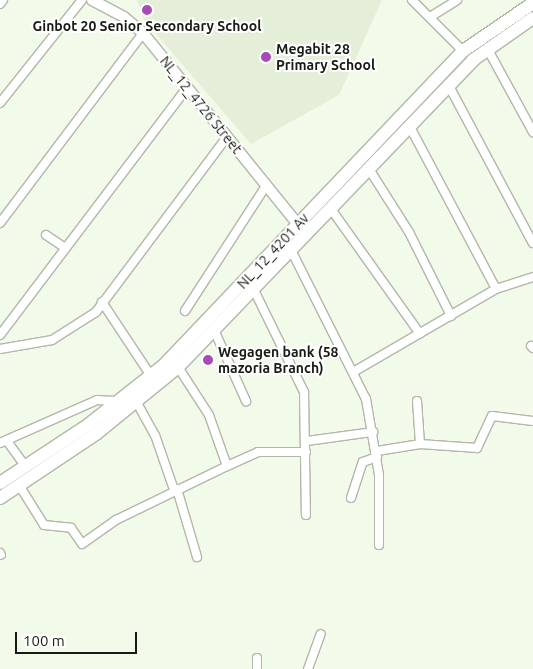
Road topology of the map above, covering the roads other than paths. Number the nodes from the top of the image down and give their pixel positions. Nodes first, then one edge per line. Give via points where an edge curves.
1 (3, 0) edge
2 (82, 0) edge
3 (92, 0) edge
4 (412, 0) edge
5 (457, 0) edge
6 (533, 3) edge
7 (0, 4) edge
8 (430, 17) junction
9 (533, 18) edge
10 (143, 33) junction
11 (487, 48) junction
12 (464, 51) junction
13 (449, 86) junction
14 (187, 88) junction
15 (0, 103) edge
16 (410, 126) junction
17 (533, 132) edge
18 (227, 137) junction
19 (369, 170) junction
20 (266, 186) junction
21 (331, 209) junction
22 (0, 223) edge
23 (298, 225) junction
24 (307, 234) junction
25 (46, 235) dead end
26 (533, 243) edge
27 (64, 247) junction
28 (291, 250) junction
29 (533, 277) edge
30 (496, 289) junction
31 (254, 290) junction
32 (102, 302) junction
33 (185, 311) dead end
34 (451, 316) junction
35 (215, 332) junction
36 (420, 334) junction
37 (0, 335) edge
38 (0, 349) edge
39 (178, 367) junction
40 (355, 371) junction
41 (151, 376) junction
42 (119, 400) junction
43 (246, 400) dead end
44 (417, 401) dead end
45 (137, 403) junction
46 (533, 421) edge
47 (372, 432) junction
48 (307, 441) junction
49 (4, 442) edge
50 (420, 444) junction
51 (306, 452) junction
52 (377, 454) junction
53 (26, 466) junction
54 (227, 466) junction
55 (0, 483) edge
56 (19, 485) junction
57 (176, 489) junction
58 (0, 498) edge
59 (351, 498) dead end
60 (306, 515) dead end
61 (379, 545) dead end
62 (197, 557) dead end
63 (320, 634) dead end
64 (257, 658) dead end
65 (257, 669) edge
66 (308, 669) edge

1 - 7 street
2 - 15 street
3 - 10 street, NL_12_4726 Street via 124,17
4 - 8 street
5 - 8 street
6 - 12 main road, NL_12_4201 Av
8 - 12 street
9 - 11 main road, NL_12_4201 Av
10 - 14 street, NL_12_4726 Street
10 - 22 street
11 - 13 main road, NL_12_4201 Av
11 - 17 street
12 - 23 main road, NL_12_4201 Av
13 - 16 main road, NL_12_4201 Av
13 - 26 street
14 - 18 street, NL_12_4726 Street
14 - 27 street
16 - 19 main road, NL_12_4201 Av
16 - 30 street
18 - 20 street, NL_12_4726 Street
18 - 32 street
19 - 21 main road, NL_12_4201 Av
19 - 34 street via 409,232
20 - 23 street, NL_12_4726 Street
20 - 33 street
21 - 24 main road, NL_12_4201 Av
21 - 36 street
23 - 24 street, NL_12_4726 Street
23 - 41 main road, NL_12_4201 Av
24 - 28 main road, NL_12_4201 Av
25 - 27 street
27 - 37 street
28 - 31 main road, NL_12_4201 Av
28 - 40 street
29 - 30 street
30 - 34 street
31 - 35 main road, NL_12_4201 Av
31 - 48 street via 301,382
32 - 38 street via 86,321 52,340
32 - 41 street
34 - 36 street
35 - 39 main road, NL_12_4201 Av
35 - 43 street
36 - 40 street
39 - 45 main road, NL_12_4201 Av
39 - 54 street via 209,415
40 - 47 street
41 - 42 main road, NL_12_4201 Av
42 - 49 street via 97,400
42 - 53 main road, NL_12_4201 Av
44 - 50 street
45 - 56 main road, NL_12_4201 Av
45 - 57 street via 155,435
46 - 50 street via 492,416 477,448
47 - 48 street
47 - 52 street
48 - 51 street
49 - 53 street
50 - 52 street
51 - 54 street via 258,452
51 - 60 street
52 - 59 street via 363,462
52 - 61 street
53 - 55 main road, NL_12_4201 Av
54 - 57 street
56 - 57 street via 44,525 71,528 82,544 116,520
56 - 58 main road, NL_12_4201 Av
57 - 62 street
63 - 66 street
64 - 65 street

